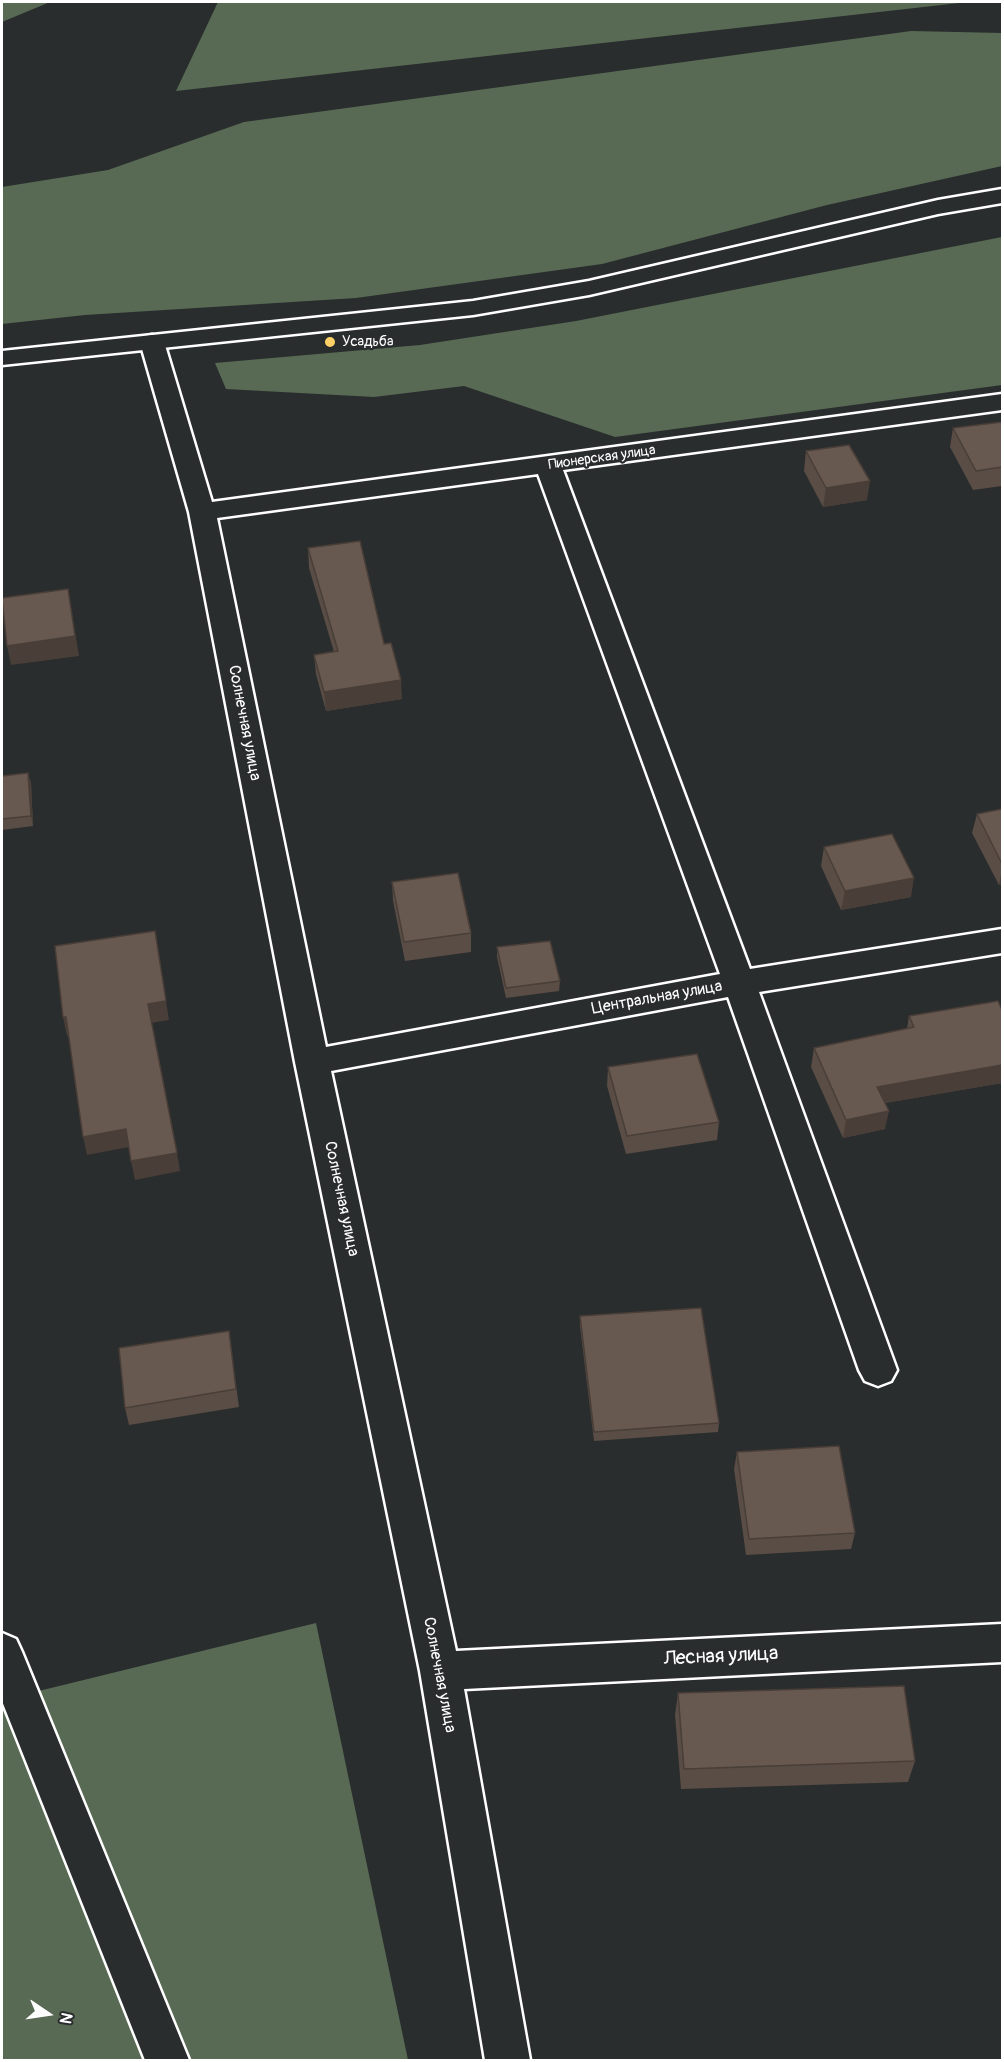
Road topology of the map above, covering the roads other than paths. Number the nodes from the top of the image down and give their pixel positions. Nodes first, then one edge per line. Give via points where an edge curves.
1 (1002, 196) edge
2 (152, 342) junction
3 (2, 358) edge
4 (1002, 402) edge
5 (548, 466) junction
6 (201, 512) junction
7 (1002, 941) edge
8 (739, 983) junction
9 (312, 1062) junction
10 (878, 1370) dead end
11 (1002, 1643) edge
12 (2, 1652) edge
13 (440, 1671) junction
14 (167, 2061) edge
15 (508, 2061) edge

1 - 2 street via 938,207 566,292 473,308
2 - 3 street
2 - 6 street, Солнечная улица
4 - 5 street, Пионерская улица
5 - 6 street, Пионерская улица
5 - 8 street
6 - 9 street, Солнечная улица
7 - 8 street, Центральная улица
8 - 9 street, Центральная улица
8 - 10 street
9 - 13 street, Солнечная улица
11 - 13 street, Лесная улица
12 - 14 street
13 - 15 street, Солнечная улица

